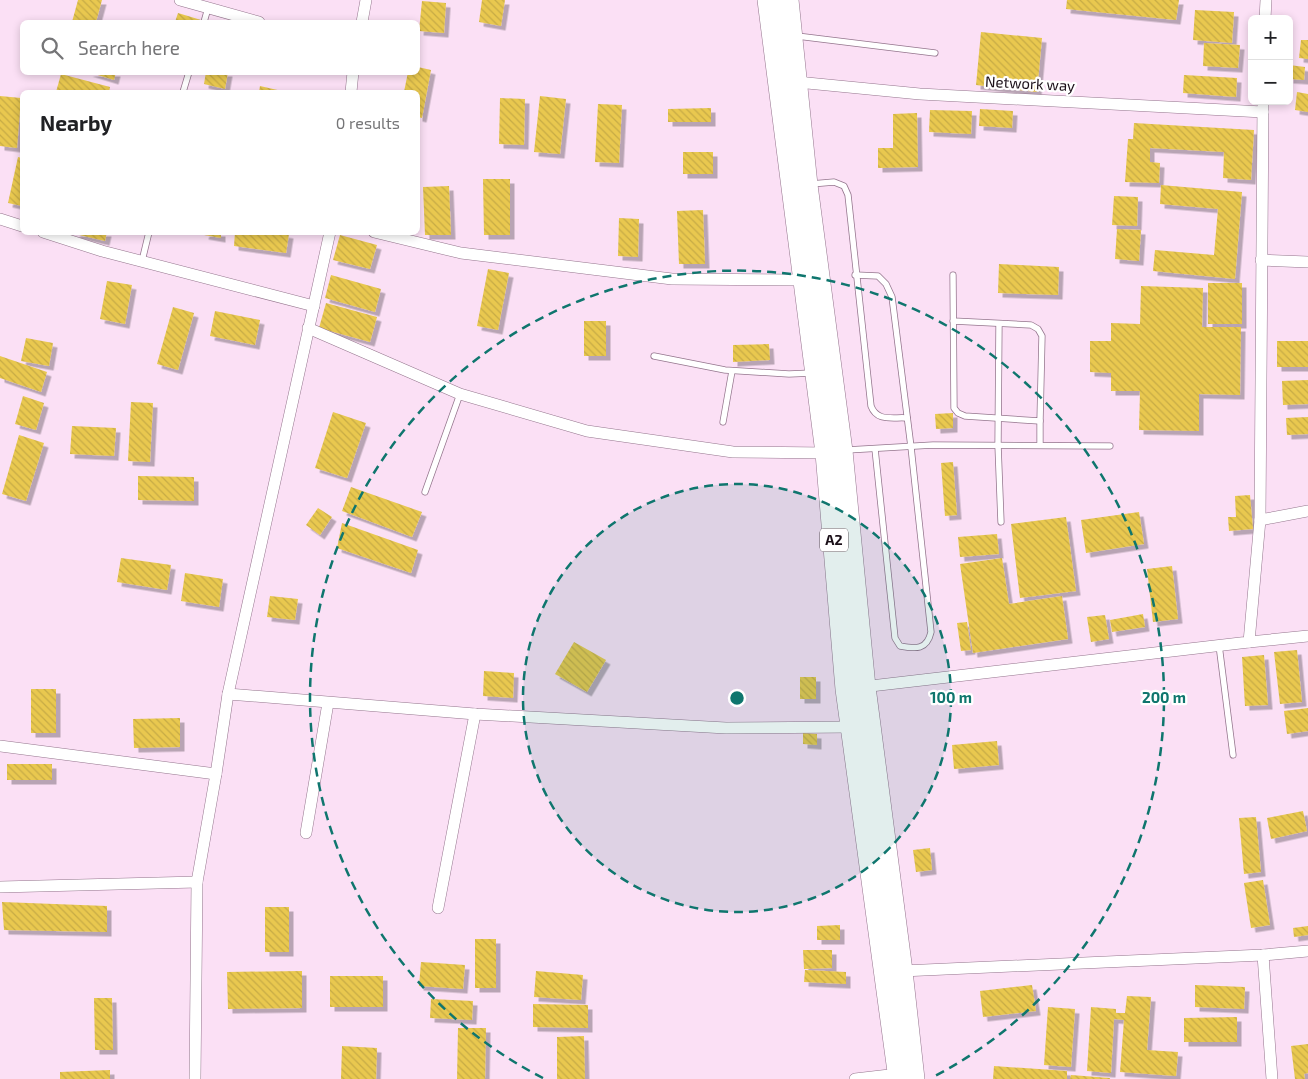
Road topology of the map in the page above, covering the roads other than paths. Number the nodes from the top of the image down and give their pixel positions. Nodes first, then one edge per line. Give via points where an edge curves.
1 (180, 0) edge
2 (366, 0) edge
3 (768, 0) edge
4 (788, 0) edge
5 (1266, 0) edge
6 (208, 8) junction
7 (1265, 15) edge
8 (205, 20) edge
9 (253, 20) edge
10 (362, 20) edge
11 (792, 35) junction
12 (935, 52) dead end
13 (188, 75) edge
14 (353, 75) edge
15 (797, 82) junction
16 (184, 90) edge
17 (350, 90) edge
18 (1263, 107) edge
19 (808, 185) junction
20 (0, 219) edge
21 (20, 225) edge
22 (52, 235) edge
23 (148, 235) edge
24 (329, 235) edge
25 (386, 235) edge
26 (1261, 260) junction
27 (142, 261) junction
28 (1308, 262) edge
29 (856, 275) junction
30 (953, 275) dead end
31 (804, 280) junction
32 (314, 306) junction
33 (953, 321) junction
34 (999, 324) junction
35 (308, 328) junction
36 (654, 356) dead end
37 (732, 370) junction
38 (817, 373) junction
39 (460, 394) junction
40 (908, 418) junction
41 (998, 418) junction
42 (1040, 421) junction
43 (723, 422) dead end
44 (998, 445) junction
45 (1040, 445) junction
46 (1110, 446) dead end
47 (911, 447) junction
48 (875, 449) junction
49 (834, 452) junction
50 (426, 492) dead end
51 (1308, 511) edge
52 (1260, 520) junction
53 (1001, 522) dead end
54 (1308, 636) edge
55 (1249, 642) junction
56 (1218, 645) junction
57 (855, 688) junction
58 (228, 694) junction
59 (328, 703) junction
60 (475, 714) junction
61 (851, 728) junction
62 (0, 746) edge
63 (1233, 755) dead end
64 (216, 774) junction
65 (306, 833) dead end
66 (197, 882) junction
67 (0, 887) edge
68 (438, 908) dead end
69 (1308, 951) edge
70 (1264, 955) junction
71 (902, 971) junction
72 (904, 1077) edge
73 (195, 1079) edge
74 (855, 1079) edge
75 (1272, 1079) edge

1 - 6 street
2 - 10 street
3 - 31 highway, A2
4 - 11 highway, A2
5 - 7 street
6 - 8 lane
6 - 9 street
11 - 12 lane
11 - 15 highway, A2
13 - 16 lane
14 - 17 street
15 - 18 street, Network way via 920,94
15 - 19 highway, A2
18 - 26 street
19 - 29 lane via 834,182 844,186 848,196
19 - 49 highway, A2
20 - 21 street
22 - 27 street
23 - 27 lane
24 - 32 street
25 - 31 street via 461,253 672,279
26 - 28 street
26 - 52 street
27 - 32 street
29 - 40 lane via 878,276 892,297
29 - 40 lane via 871,406 879,417
30 - 33 lane
31 - 38 highway, A2
32 - 35 street
33 - 34 lane
33 - 41 lane via 954,408 965,416
34 - 41 lane
34 - 42 lane via 1031,325 1042,336
35 - 39 street
35 - 58 street
36 - 37 lane
37 - 38 lane
37 - 43 lane
38 - 49 highway, A2
39 - 49 street via 587,430 733,452
39 - 50 lane
40 - 47 lane
41 - 42 lane
41 - 44 lane
42 - 45 lane
44 - 45 lane
44 - 47 lane
44 - 53 lane
45 - 46 lane
47 - 48 lane
47 - 48 lane via 931,632 929,641 923,646 911,648 900,646 895,638
48 - 49 lane
49 - 57 highway, A2
51 - 52 street
52 - 55 street
54 - 55 street
55 - 56 street
56 - 57 street
56 - 63 lane
57 - 61 highway, A2
57 - 71 highway, A2
58 - 59 street
58 - 64 street
59 - 60 street
59 - 65 street
60 - 61 street via 726,728
60 - 68 street
61 - 72 highway, A2
62 - 64 street
64 - 66 street
66 - 67 street
66 - 73 street
69 - 70 street
70 - 71 street
70 - 75 street
71 - 72 highway, A2
72 - 74 street

